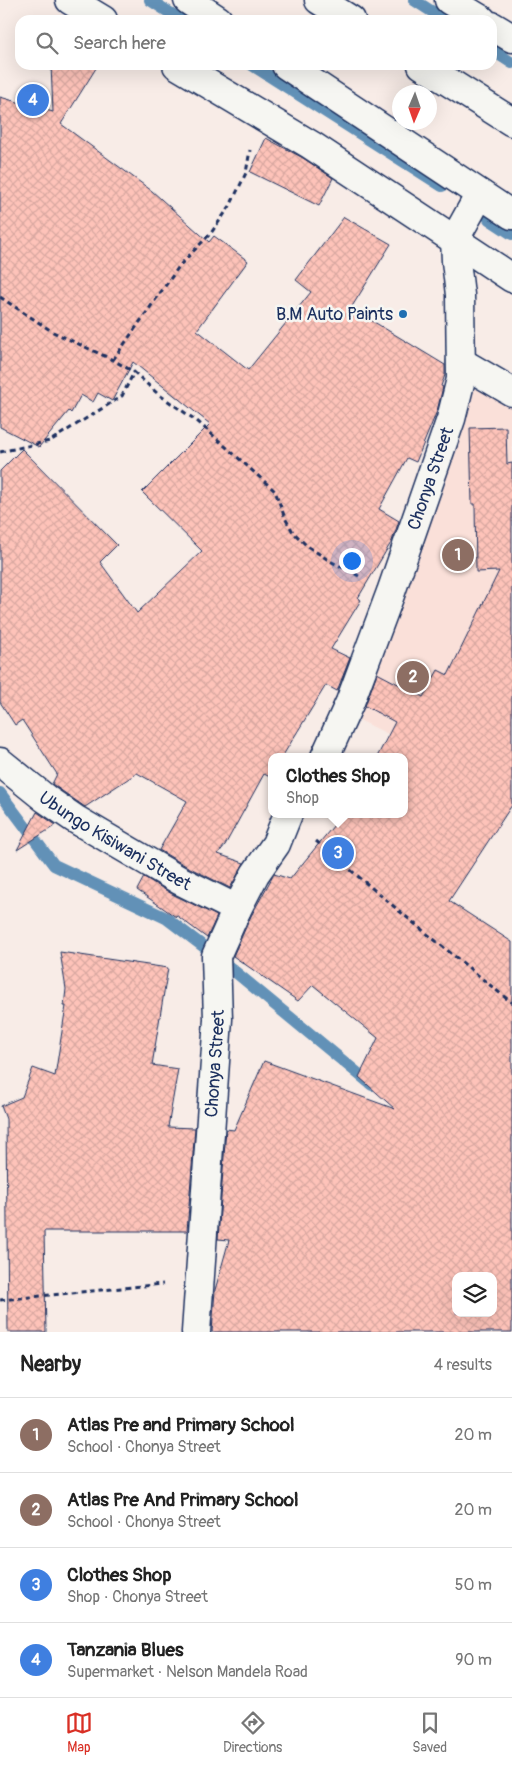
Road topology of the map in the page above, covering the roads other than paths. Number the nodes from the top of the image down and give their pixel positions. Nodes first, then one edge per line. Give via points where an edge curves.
1 (70, 0) edge
2 (188, 0) edge
3 (319, 0) edge
4 (449, 0) edge
5 (95, 15) edge
6 (210, 15) edge
7 (343, 15) edge
8 (474, 15) edge
9 (497, 29) edge
10 (512, 38) edge
11 (185, 70) edge
12 (294, 70) edge
13 (430, 70) edge
14 (512, 122) edge
15 (480, 194) junction
16 (512, 215) edge
17 (456, 239) junction
18 (512, 278) edge
19 (461, 362) junction
20 (512, 392) edge
21 (327, 753) edge
22 (0, 762) edge
23 (286, 818) edge
24 (237, 909) junction
25 (196, 1332) edge

1 - 5 street
2 - 6 street
3 - 7 street
4 - 8 street
9 - 10 street
11 - 17 street via 311,145
12 - 15 street
13 - 14 street
15 - 16 street
15 - 17 street, Chonya Street
17 - 18 street
17 - 19 street, Chonya Street
19 - 20 street
19 - 21 street, Chonya Street via 461,379 451,418 391,592 350,702
22 - 24 street, Ubungo Kisiwani Street via 75,819 179,880
23 - 24 street, Chonya Street via 276,844 255,874
24 - 25 street, Chonya Street via 216,956 218,1018

